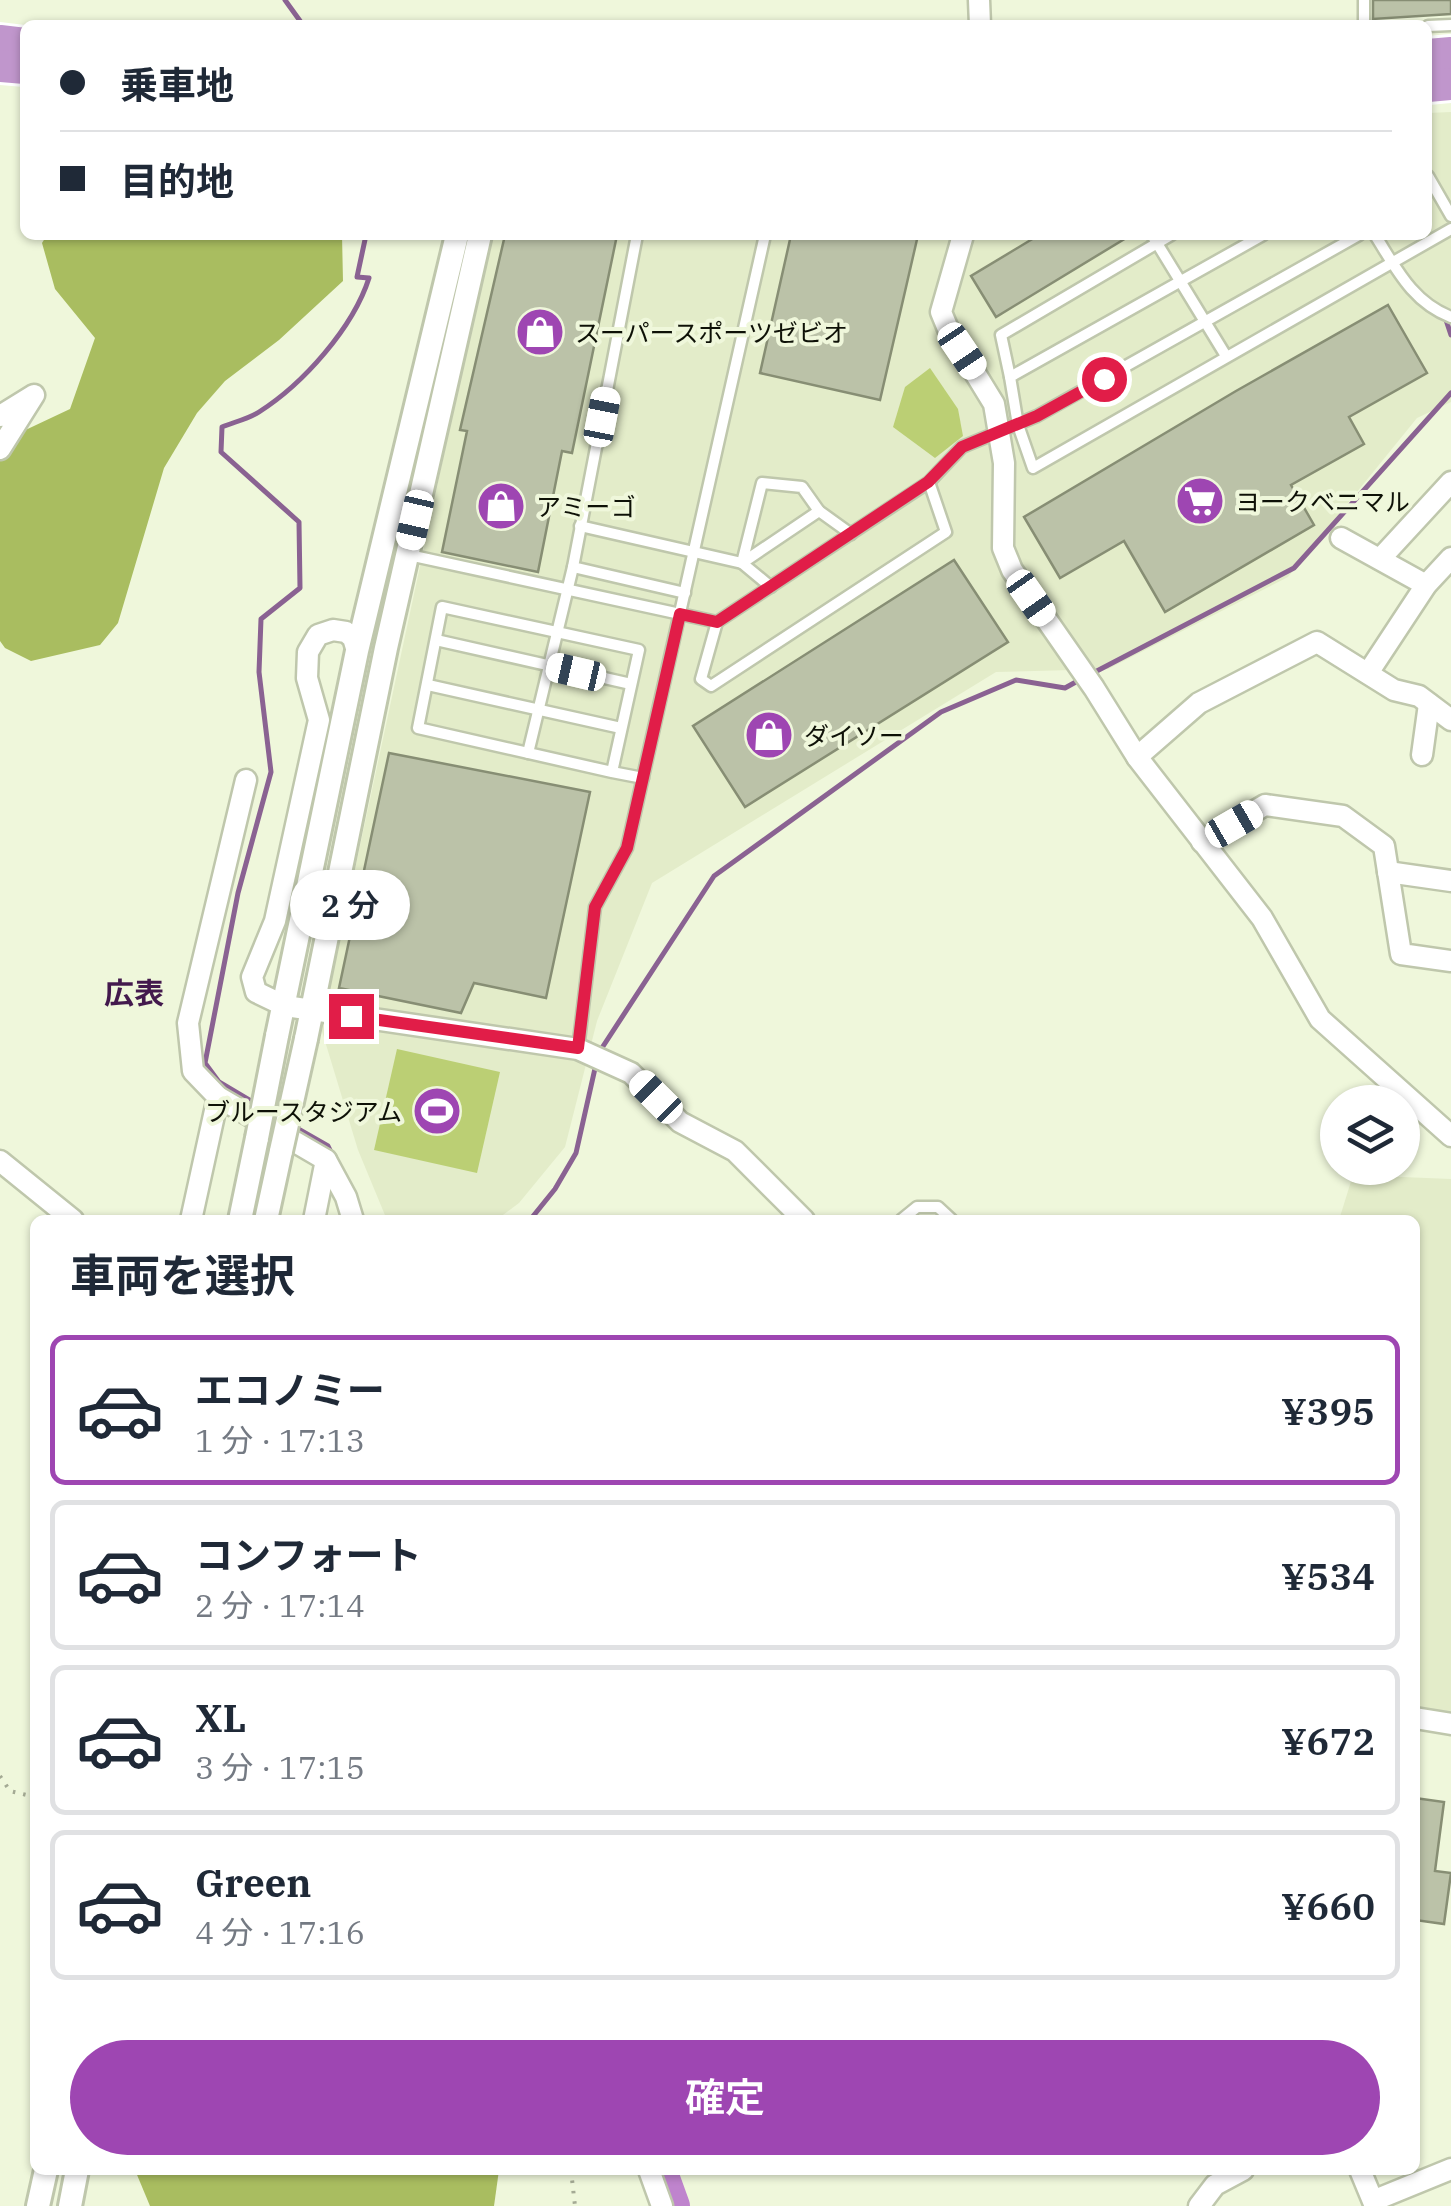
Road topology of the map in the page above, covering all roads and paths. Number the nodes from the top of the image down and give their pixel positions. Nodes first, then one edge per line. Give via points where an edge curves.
1 (1432, 183) edge
2 (1451, 216) edge
3 (456, 240) edge
4 (479, 240) edge
5 (636, 240) edge
6 (764, 240) edge
7 (962, 240) edge
8 (1152, 240) edge
9 (1155, 240) edge
10 (1254, 240) edge
11 (1350, 240) edge
12 (1377, 240) edge
13 (1416, 240) edge
14 (1392, 261) junction
15 (1180, 281) junction
16 (1451, 317) edge
17 (1205, 324) junction
18 (1226, 356) junction
19 (1010, 377) junction
20 (0, 416) edge
21 (1009, 427) junction
22 (0, 449) edge
23 (928, 482) junction
24 (1451, 482) edge
25 (819, 511) junction
26 (580, 526) junction
27 (851, 534) junction
28 (1341, 538) dead end
29 (694, 553) junction
30 (407, 555) junction
31 (1451, 558) edge
32 (1380, 560) junction
33 (742, 563) junction
34 (572, 566) junction
35 (1426, 584) junction
36 (771, 586) junction
37 (567, 590) junction
38 (685, 593) junction
39 (680, 614) junction
40 (717, 622) junction
41 (557, 632) junction
42 (436, 640) junction
43 (357, 651) junction
44 (549, 666) junction
45 (1368, 672) junction
46 (631, 684) junction
47 (428, 685) junction
48 (1429, 704) junction
49 (539, 710) junction
50 (1451, 720) edge
51 (620, 728) junction
52 (528, 753) junction
53 (1422, 755) dead end
54 (1137, 757) junction
55 (612, 772) junction
56 (643, 778) junction
57 (246, 780) dead end
58 (1202, 842) junction
59 (1388, 872) junction
60 (1451, 881) edge
61 (1451, 961) edge
62 (285, 1006) junction
63 (313, 1010) junction
64 (578, 1048) junction
65 (218, 1097) junction
66 (1451, 1136) edge
67 (326, 1160) junction
68 (0, 1161) edge
69 (68, 1215) edge
70 (192, 1215) edge
71 (241, 1215) edge
72 (267, 1215) edge
73 (315, 1215) edge
74 (351, 1215) edge
75 (799, 1215) edge
76 (907, 1215) edge
77 (947, 1215) edge
78 (1420, 1719) edge
79 (1451, 1724) edge
80 (0, 1776) edge
81 (30, 1796) edge
82 (1451, 2169) edge
83 (45, 2175) edge
84 (76, 2175) edge
85 (572, 2175) edge
86 (651, 2175) edge
87 (1234, 2175) edge
88 (1362, 2175) edge
89 (1375, 2203) edge
90 (38, 2206) edge
91 (70, 2206) edge
92 (575, 2206) edge
93 (662, 2206) edge
94 (1198, 2206) edge

1 - 2 lane
3 - 43 street
4 - 30 street
5 - 26 lane
6 - 29 lane
7 - 21 street via 941,312
8 - 19 lane via 1001,336
9 - 15 lane
10 - 15 lane
11 - 17 lane
12 - 14 lane
13 - 14 lane
14 - 16 lane via 1411,291
14 - 18 lane
15 - 17 lane
15 - 19 lane
17 - 18 lane
17 - 21 lane
18 - 21 lane via 1033,468
19 - 21 lane
20 - 22 street via 34,396
21 - 23 lane via 962,447
21 - 54 street via 1004,548 1012,570
23 - 27 lane
23 - 40 lane via 946,532 712,686 700,679
24 - 32 street
25 - 27 lane
25 - 33 lane
25 - 33 lane via 802,487 762,483
26 - 29 lane
26 - 34 lane
27 - 36 lane
28 - 32 street
29 - 33 lane
29 - 38 lane
30 - 37 lane
30 - 63 street
31 - 35 street
32 - 35 street
33 - 36 lane
34 - 37 lane
34 - 38 lane
35 - 45 street
36 - 40 lane
37 - 39 lane
37 - 41 lane
38 - 39 lane
39 - 40 lane
39 - 56 lane
41 - 42 lane via 442,608
41 - 44 lane
41 - 46 lane via 639,650
42 - 44 lane
42 - 47 lane
43 - 62 street
43 - 62 street via 346,632 333,630 318,636 308,652 318,720 275,921 252,977 256,992
44 - 46 lane
44 - 49 lane
45 - 48 street
45 - 54 street via 1317,642 1200,703
46 - 51 lane
47 - 49 lane
47 - 52 lane via 418,728
48 - 50 street
48 - 53 street
49 - 51 lane
49 - 52 lane
51 - 55 lane
52 - 55 lane
54 - 58 street
55 - 56 lane
56 - 64 lane via 627,848 595,907
57 - 65 street via 188,1023 193,1071
58 - 59 street via 1265,806 1342,816 1384,846
58 - 66 street via 1262,918 1320,1020
59 - 60 street
59 - 61 street via 1401,954
62 - 63 street
62 - 71 street, bridge
63 - 64 street
63 - 72 street, bridge
64 - 75 street via 631,1072 680,1122 735,1151
65 - 67 street
65 - 70 street
67 - 73 street
67 - 74 street
68 - 69 street
76 - 77 lane via 917,1207 938,1207
78 - 79 street
80 - 81 path via 10,1790
82 - 89 street
83 - 90 street
84 - 91 street
85 - 92 path
86 - 93 street
87 - 94 street
88 - 89 street

